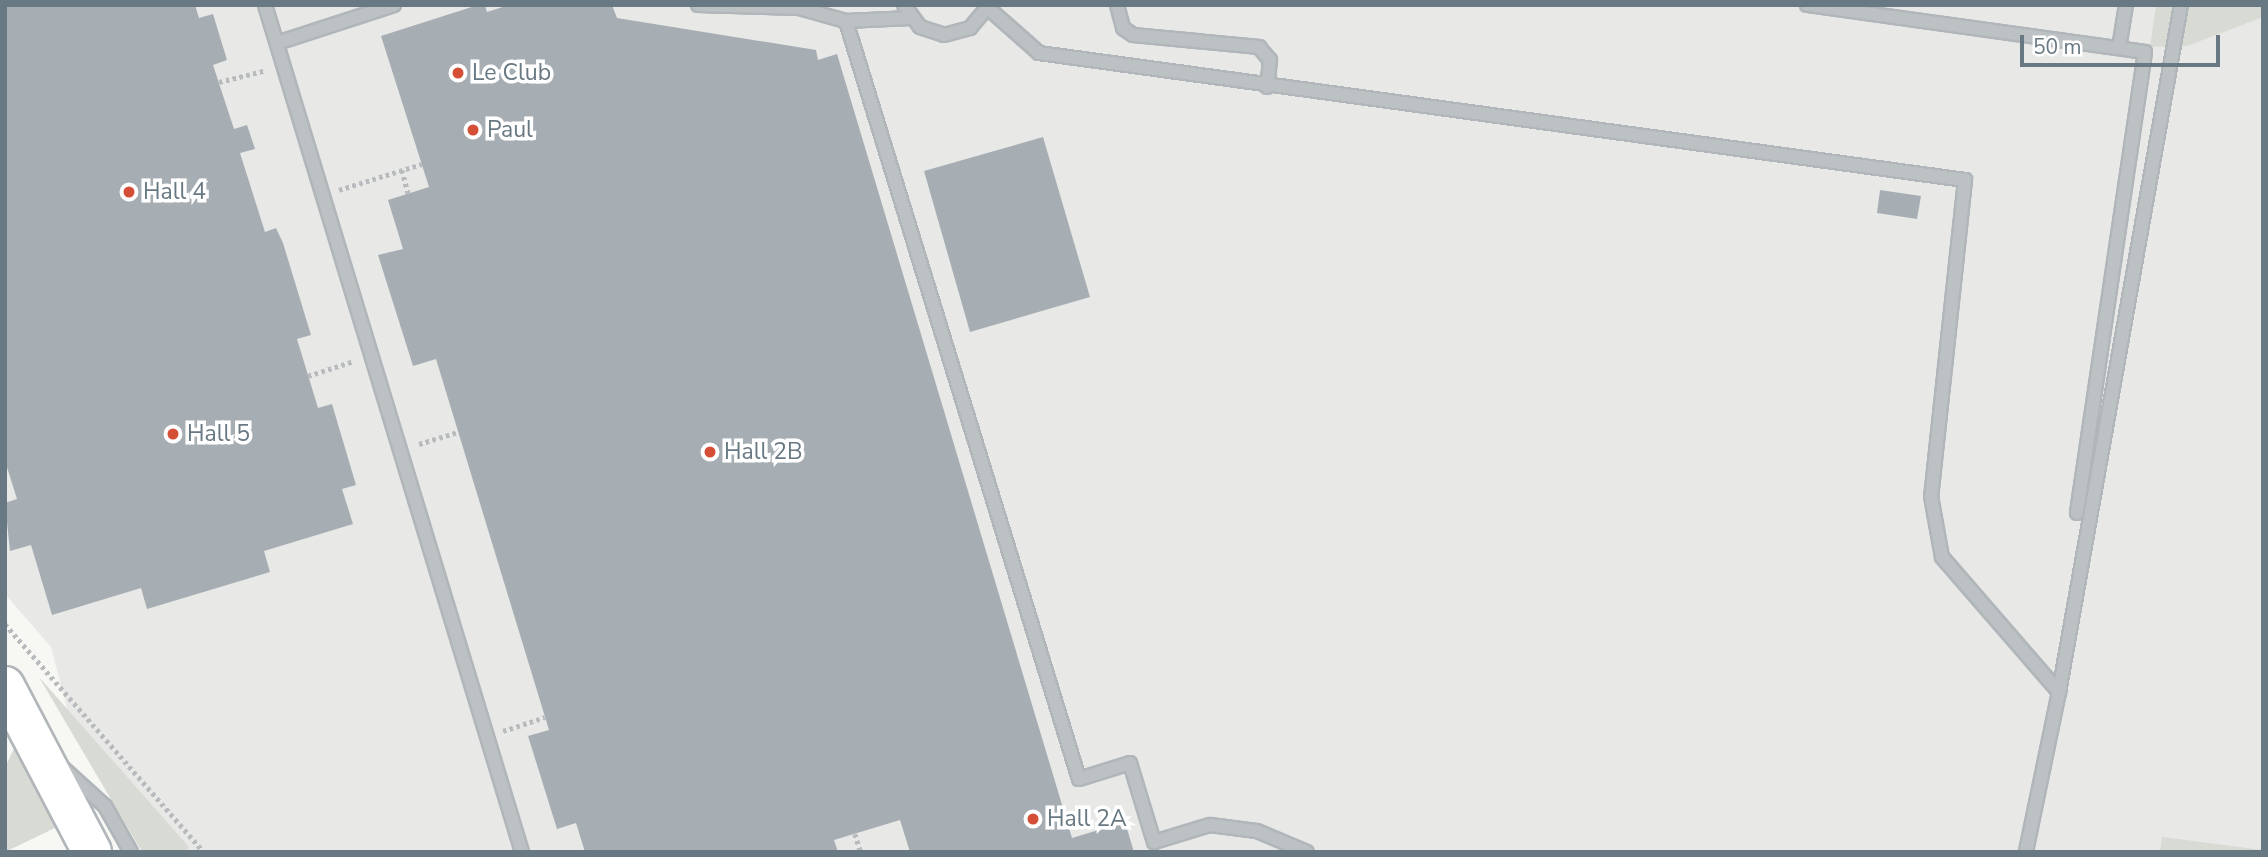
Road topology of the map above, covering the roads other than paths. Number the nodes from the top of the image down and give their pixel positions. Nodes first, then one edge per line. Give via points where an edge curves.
1 (265, 5) edge
2 (394, 5) edge
3 (698, 5) edge
4 (904, 5) edge
5 (1117, 5) edge
6 (1807, 5) edge
7 (2126, 5) edge
8 (2181, 5) edge
9 (798, 7) edge
10 (988, 7) edge
11 (911, 18) junction
12 (846, 21) junction
13 (277, 43) junction
14 (2119, 48) junction
15 (1267, 87) junction
16 (2077, 513) dead end
17 (5, 686) edge
18 (2060, 692) junction
19 (44, 751) junction
20 (72, 804) junction
21 (61, 852) edge
22 (92, 852) edge
23 (131, 852) edge
24 (522, 852) edge
25 (1307, 852) edge
26 (2026, 852) edge

1 - 13 lane
2 - 13 lane
3 - 9 lane
4 - 11 lane
5 - 15 lane via 1123,28 1133,35 1259,47 1270,60
6 - 14 lane
7 - 14 lane
8 - 18 lane
9 - 12 lane
10 - 11 lane via 958,34 931,32
10 - 15 lane via 1039,53
11 - 12 lane
12 - 25 lane via 1079,779 1130,763 1154,842 1210,825 1257,831
13 - 24 lane
14 - 16 lane via 2146,52
15 - 18 lane via 1965,180 1931,496 1942,557
17 - 19 main road
18 - 26 lane
19 - 20 main road
19 - 23 lane via 105,806
20 - 21 main road
20 - 22 main road

